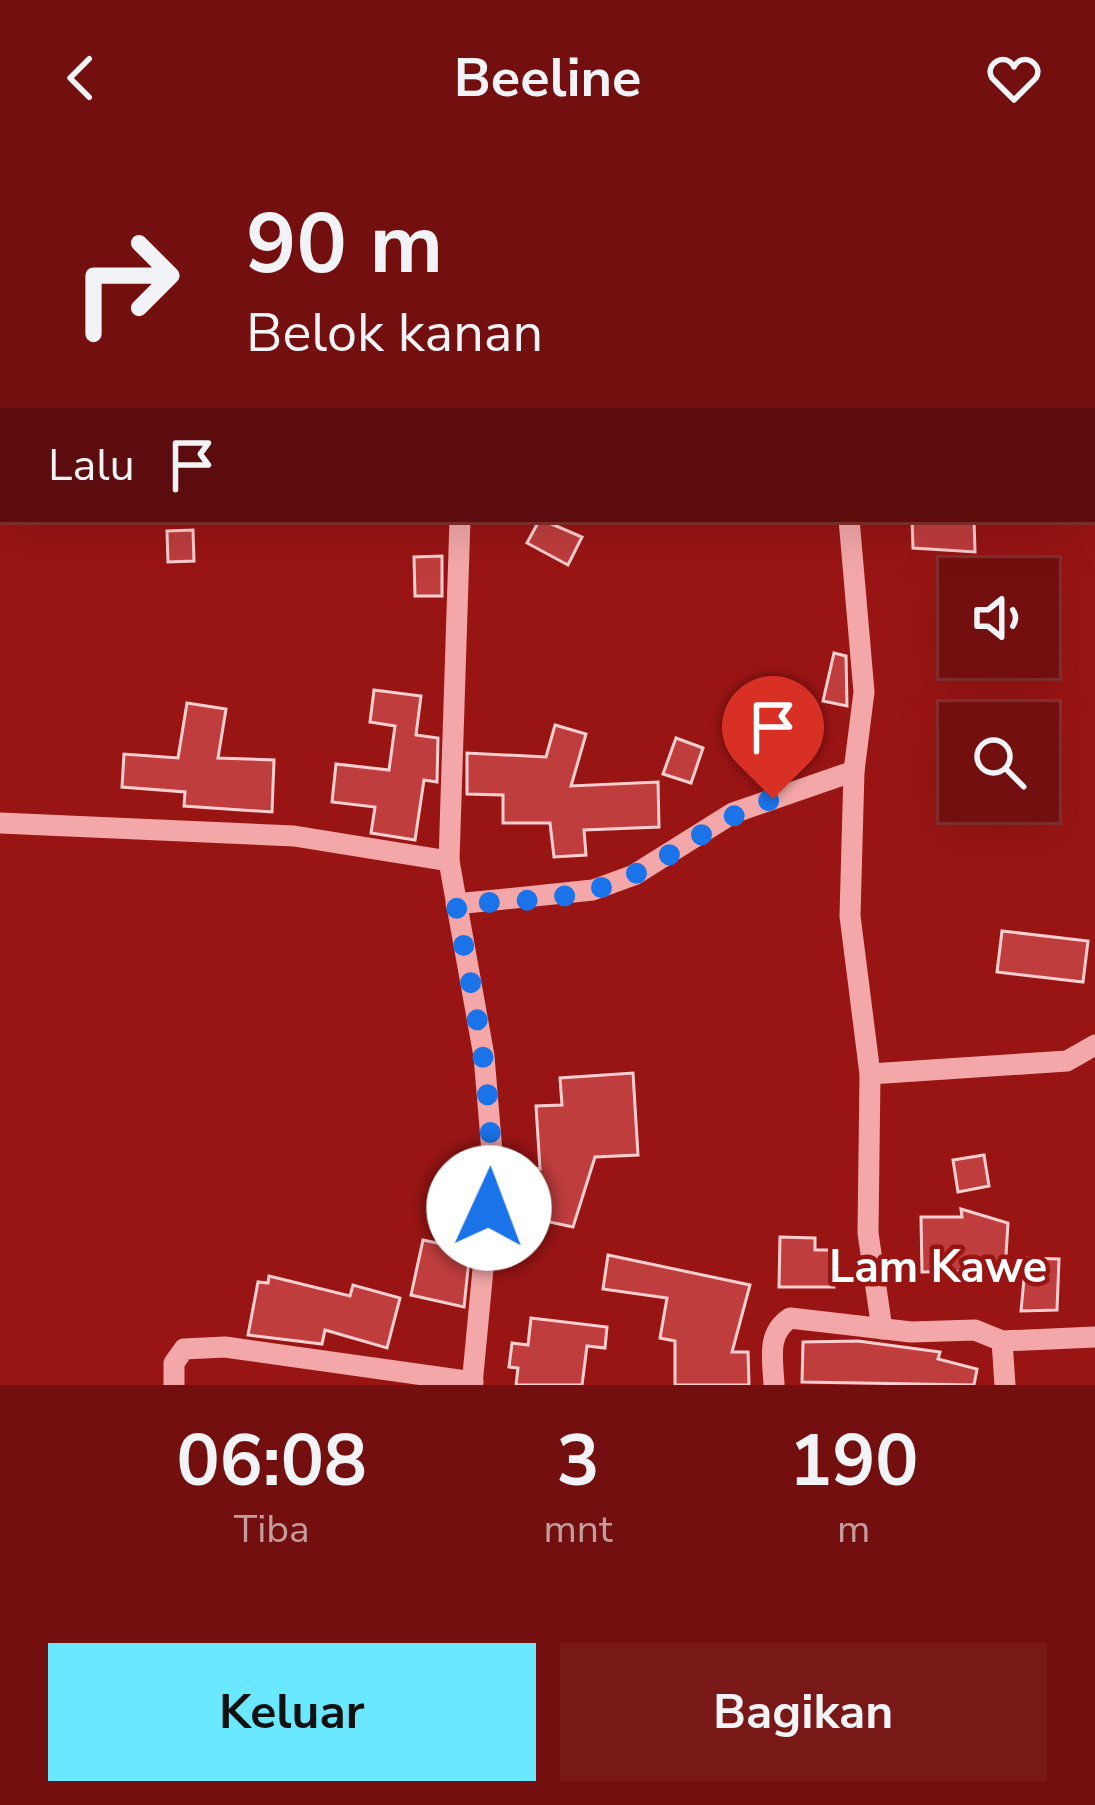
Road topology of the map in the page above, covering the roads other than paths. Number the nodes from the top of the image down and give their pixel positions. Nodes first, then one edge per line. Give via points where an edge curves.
1 (460, 522) edge
2 (848, 522) edge
3 (854, 771) junction
4 (0, 823) edge
5 (449, 861) junction
6 (456, 904) junction
7 (1095, 1046) edge
8 (870, 1074) junction
9 (882, 1329) junction
10 (1095, 1337) edge
11 (1002, 1341) junction
12 (472, 1383) edge
13 (174, 1385) edge
14 (774, 1385) edge
15 (1004, 1385) edge

1 - 5 street
2 - 3 street via 863,643
3 - 6 street via 733,813 634,875 593,890
3 - 8 street via 850,916
4 - 5 street via 294,836
5 - 6 street
6 - 12 street via 484,1056 493,1164
7 - 8 street via 1066,1061
8 - 9 street via 868,1233
9 - 11 street via 975,1330
9 - 14 street via 790,1318 772,1342
10 - 11 street
11 - 15 street
12 - 13 street via 225,1347 184,1349

